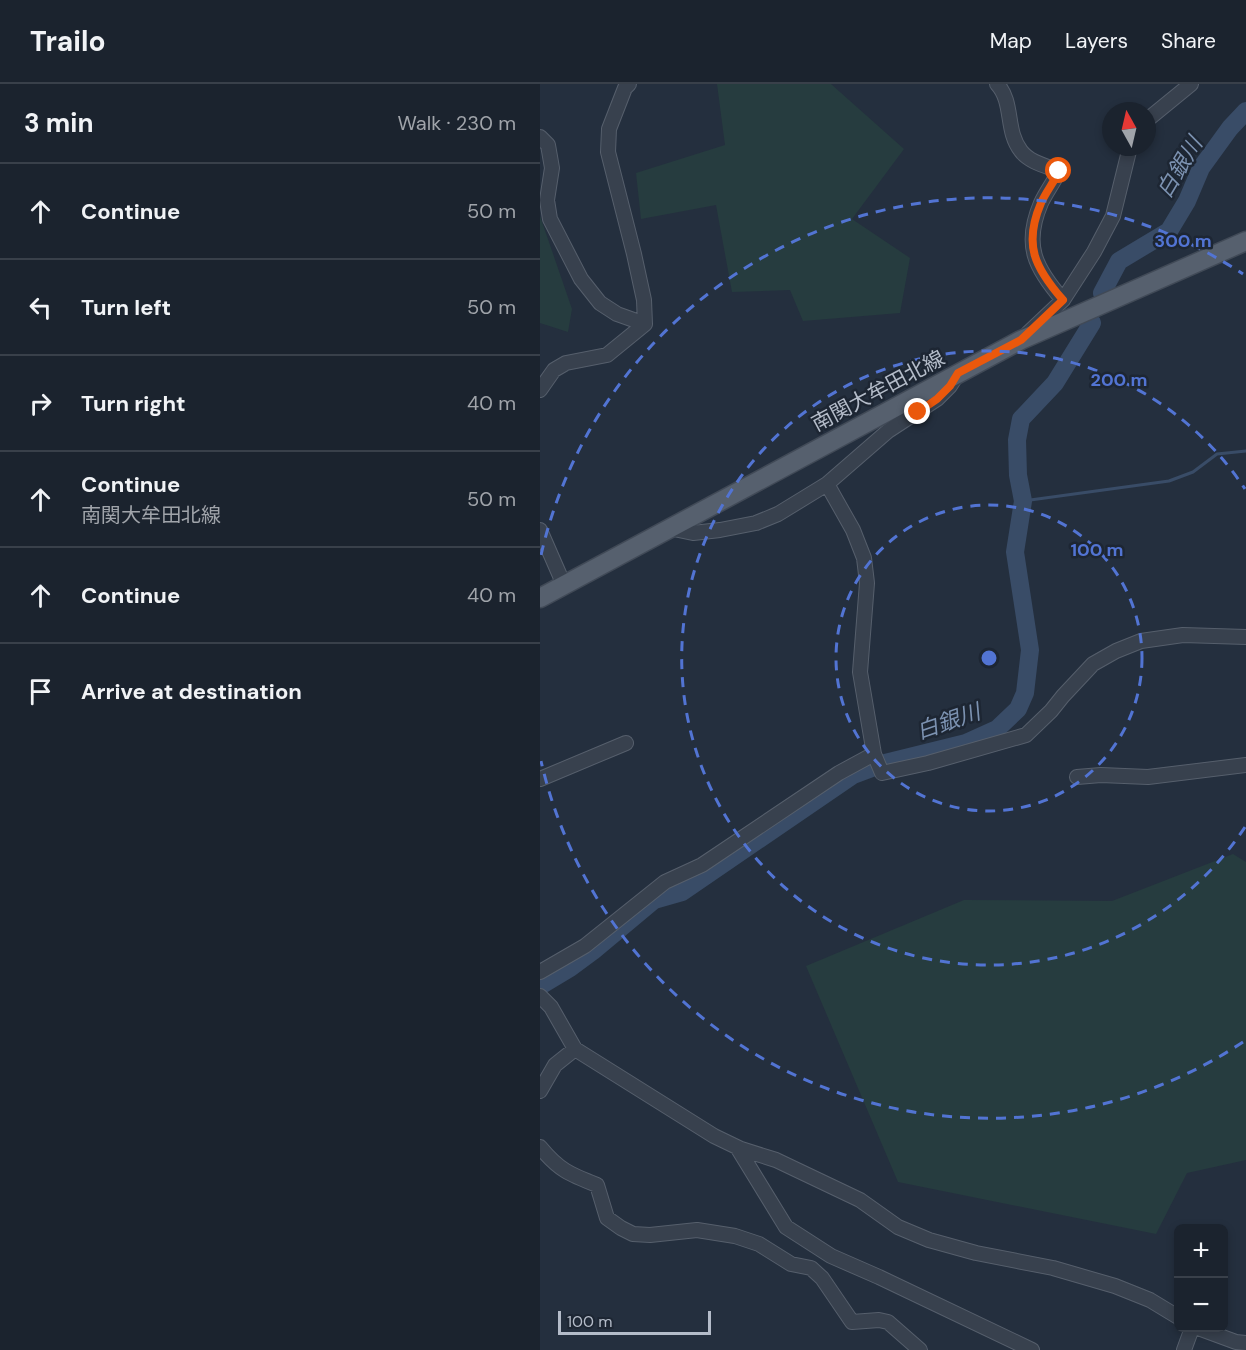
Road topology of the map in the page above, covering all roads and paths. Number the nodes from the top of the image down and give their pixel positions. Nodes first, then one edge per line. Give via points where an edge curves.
1 (629, 84) edge
2 (997, 84) edge
3 (1191, 84) edge
4 (1156, 113) edge
5 (540, 137) edge
6 (1128, 156) edge
7 (1246, 241) edge
8 (1063, 300) junction
9 (645, 324) junction
10 (1021, 340) junction
11 (958, 373) junction
12 (540, 390) edge
13 (827, 484) junction
14 (669, 528) junction
15 (540, 530) edge
16 (564, 585) junction
17 (540, 598) edge
18 (1246, 637) edge
19 (627, 743) dead end
20 (875, 757) junction
21 (1246, 765) edge
22 (1077, 777) dead end
23 (540, 779) edge
24 (541, 968) edge
25 (541, 997) edge
26 (575, 1048) junction
27 (540, 1091) edge
28 (540, 1147) edge
29 (737, 1147) junction
30 (1174, 1314) edge
31 (1191, 1332) edge
32 (1209, 1332) edge
33 (1246, 1343) edge
34 (920, 1350) edge
35 (1032, 1350) edge
36 (1184, 1350) edge

1 - 9 street via 609,129 608,152 644,300
2 - 8 street via 1006,97 1013,137 1021,152 1059,171 1042,201 1031,237 1034,256 1046,280
3 - 4 street
5 - 9 street via 548,145 552,168 547,200 550,219 581,279 600,303
6 - 8 street via 1113,216
7 - 10 main road, 南関大牟田北線
8 - 10 street
9 - 12 street via 607,355 566,363 554,370
10 - 11 main road, 南関大牟田北線
11 - 13 street via 937,399 888,431
11 - 14 main road, 南関大牟田北線
13 - 14 street via 756,523 693,534
13 - 20 street via 864,558 867,584 860,672
14 - 16 main road, 南関大牟田北線
15 - 16 street
16 - 17 main road, 南関大牟田北線
18 - 20 street via 1183,635 1141,641 1093,664 1026,735 882,773
19 - 23 street
20 - 24 street via 839,773 702,866 665,882 585,946
21 - 22 street via 1148,777
25 - 26 street
26 - 27 street via 555,1065
26 - 29 street
28 - 34 street via 568,1174 597,1185 607,1218 621,1228 633,1234 650,1235 697,1230 759,1244 791,1264 811,1268 852,1322 888,1322
29 - 30 street via 776,1160 850,1195 898,1227 929,1240 1115,1286
29 - 35 street via 786,1227 831,1256
31 - 36 street
32 - 33 street

